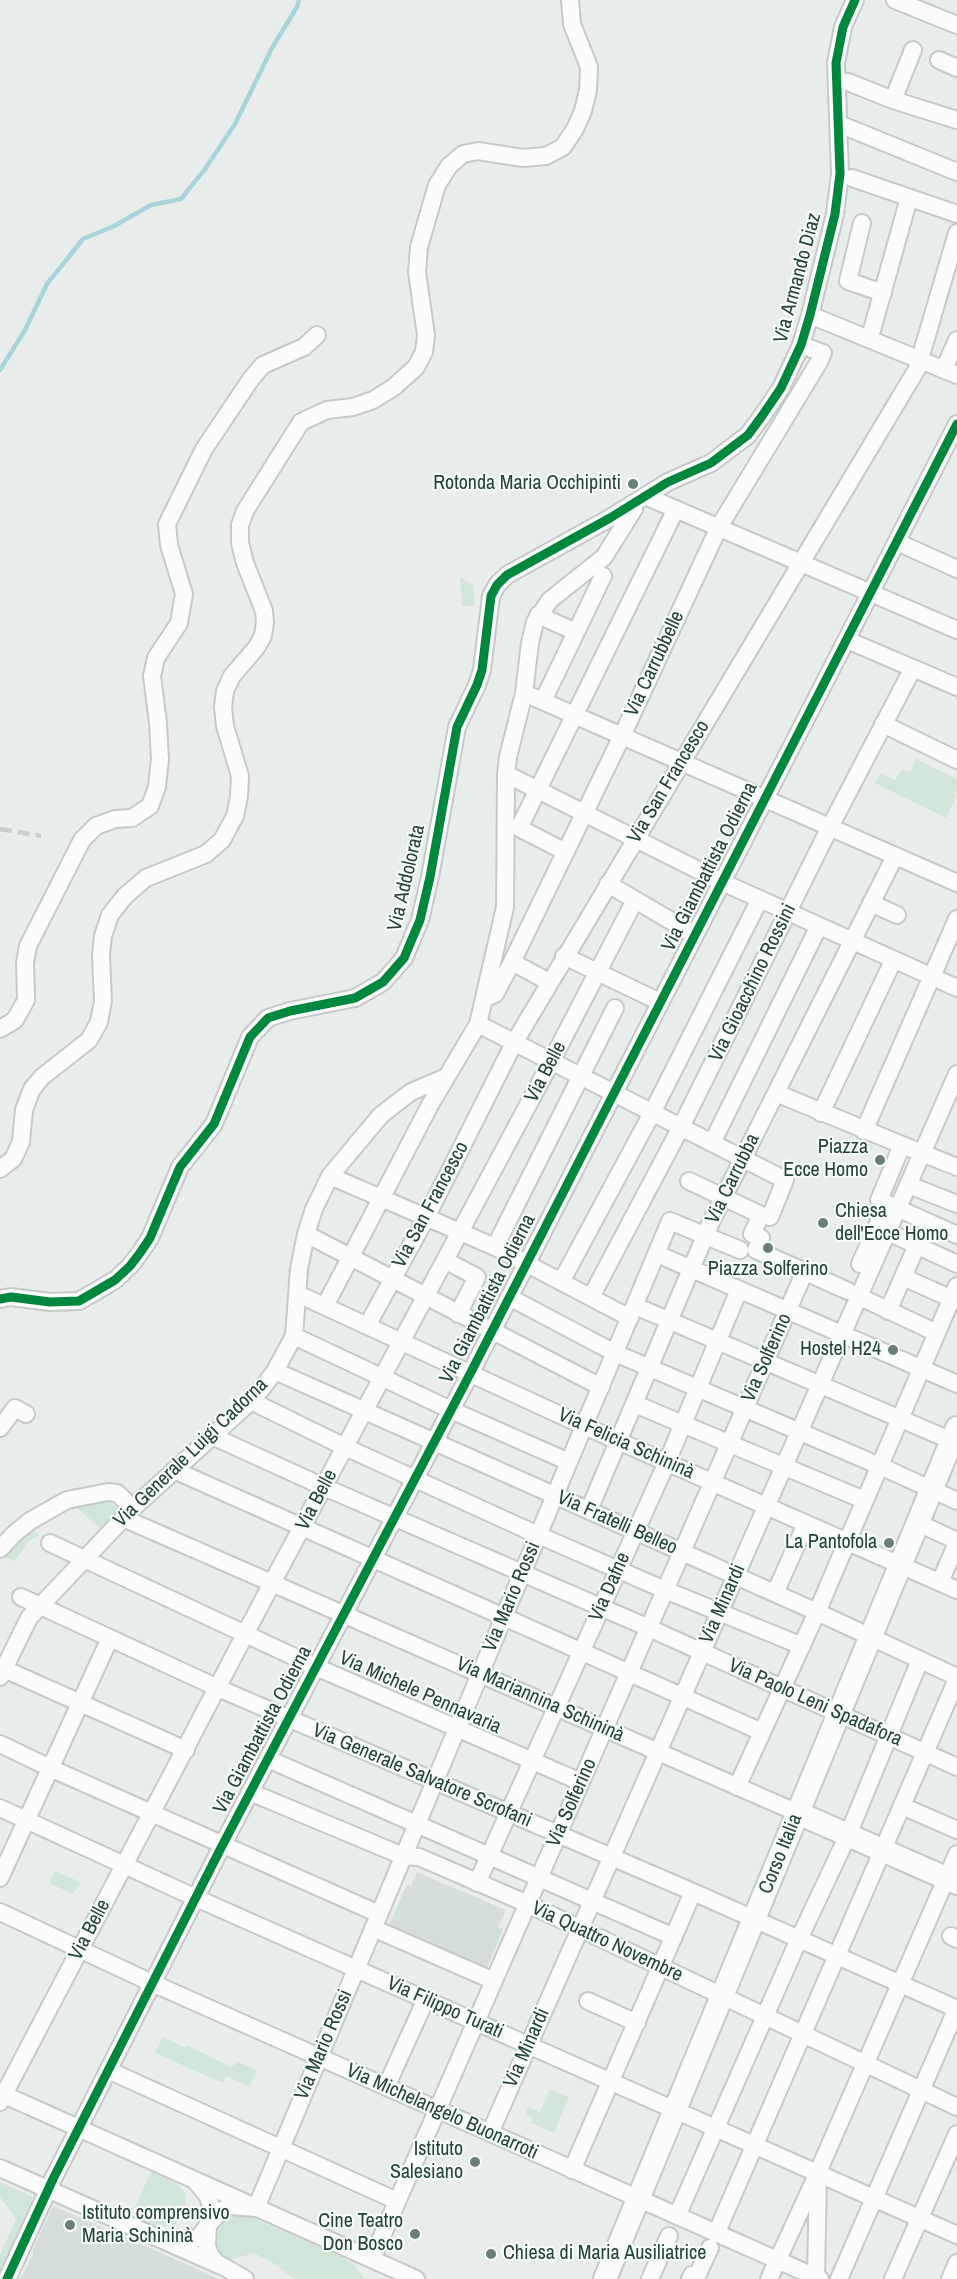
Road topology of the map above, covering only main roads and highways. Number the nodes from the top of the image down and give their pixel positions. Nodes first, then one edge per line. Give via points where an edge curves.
1 (955, 1437) edge
2 (798, 1814) junction
3 (952, 1881) edge
4 (605, 2279) edge

1 - 2 main road, Corso Italia
2 - 3 main road, Via Mariannina Schininà
2 - 4 main road, Corso Italia

